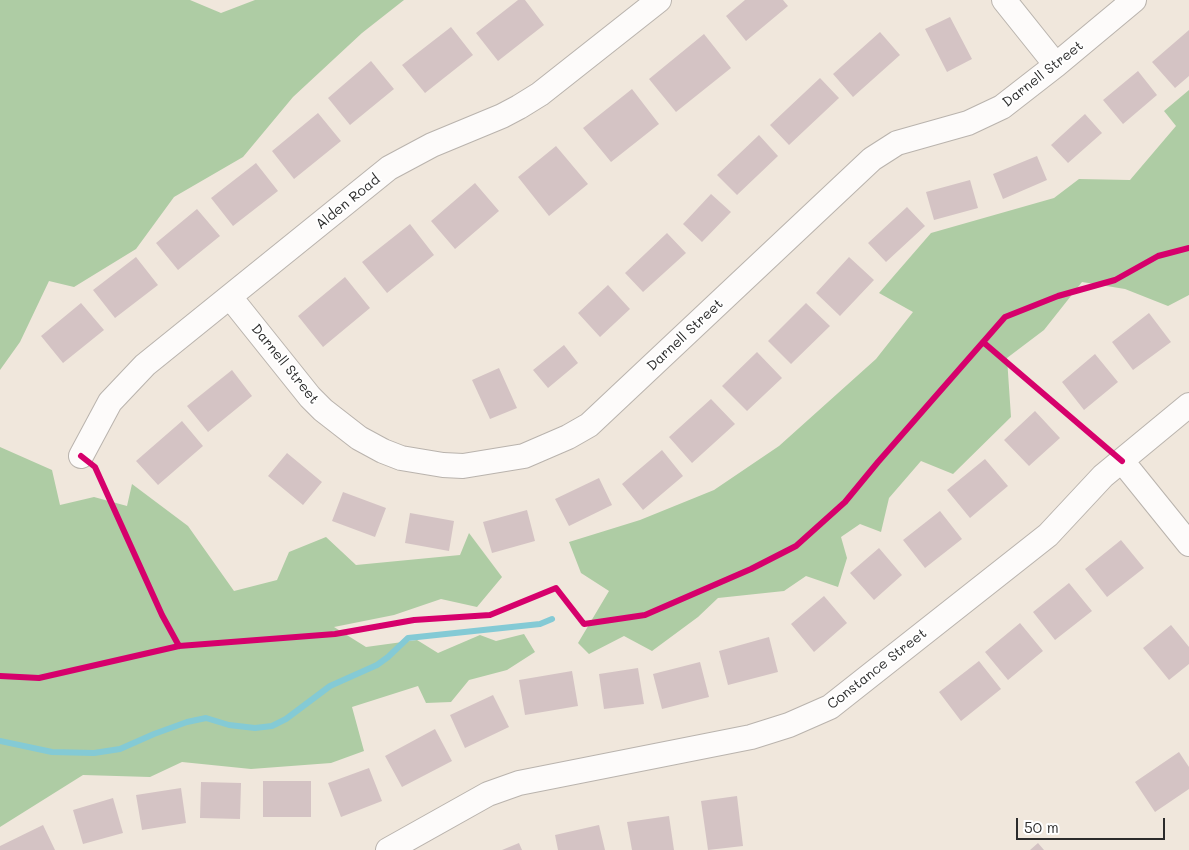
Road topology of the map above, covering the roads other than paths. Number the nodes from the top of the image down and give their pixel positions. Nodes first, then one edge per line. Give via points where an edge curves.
1 (659, 0) edge
2 (1004, 0) edge
3 (1134, 0) edge
4 (1056, 65) junction
5 (230, 297) junction
6 (1189, 405) edge
7 (81, 456) dead end
8 (1122, 461) junction
9 (1189, 544) edge
10 (388, 850) edge

1 - 5 street, Alden Road via 540,94 502,116 432,145 389,168
2 - 4 street
3 - 4 street, Darnell Street
4 - 5 street, Darnell Street via 1002,108 968,123 897,143 872,159 589,425 524,456 463,466 401,458 383,451 359,438 310,397
5 - 7 street, Alden Road via 124,385 110,402
6 - 8 street, Constance Street
8 - 9 street
8 - 10 street, Constance Street via 1103,476 1048,534 830,707 752,737 519,783 488,794

